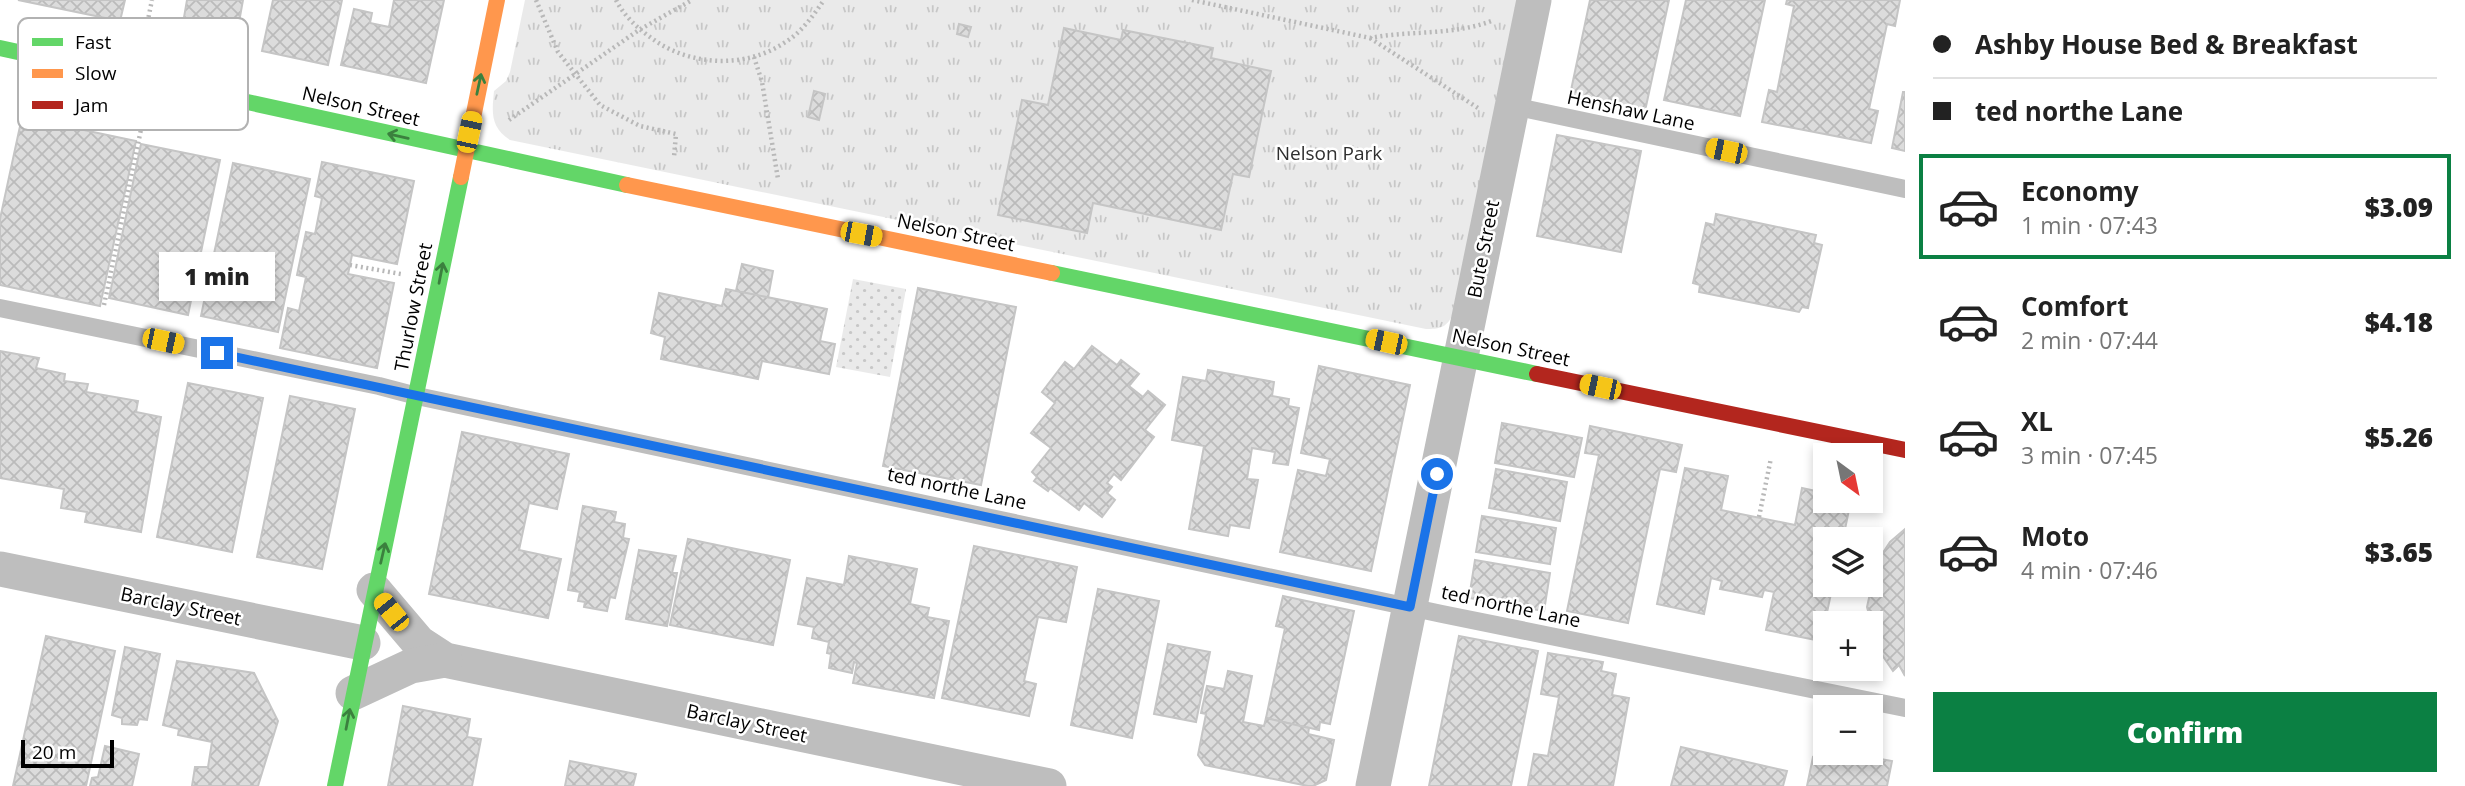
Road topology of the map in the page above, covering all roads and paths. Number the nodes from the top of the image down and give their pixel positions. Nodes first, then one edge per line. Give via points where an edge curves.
1 (152, 0) edge
2 (497, 0) edge
3 (536, 0) edge
4 (617, 0) edge
5 (692, 0) edge
6 (824, 0) edge
7 (1192, 0) edge
8 (1534, 0) edge
9 (149, 18) edge
10 (1494, 20) dead end
11 (639, 30) junction
12 (1370, 38) junction
13 (0, 48) edge
14 (18, 52) edge
15 (754, 57) junction
16 (575, 74) junction
17 (248, 102) edge
18 (1513, 106) junction
19 (1478, 108) dead end
20 (508, 120) dead end
21 (141, 130) edge
22 (465, 151) junction
23 (674, 157) dead end
24 (778, 179) dead end
25 (1905, 189) edge
26 (350, 265) dead end
27 (401, 274) dead end
28 (0, 308) edge
29 (103, 309) dead end
30 (1461, 358) junction
31 (417, 396) junction
32 (1905, 450) edge
33 (1772, 453) dead end
34 (1759, 517) dead end
35 (0, 569) edge
36 (374, 590) junction
37 (1410, 607) junction
38 (363, 643) junction
39 (445, 660) junction
40 (353, 693) junction
41 (1905, 708) edge
42 (335, 786) edge
43 (1049, 786) edge
44 (1373, 786) edge

1 - 9 path
22 -> 2 street, Thurlow Street
3 - 16 path via 558,52
4 - 11 path
5 - 11 path
6 - 15 path via 810,21 784,43
7 - 12 path
8 - 18 street, Bute Street
10 - 12 path via 1466,30
11 - 15 path via 673,53 713,62
11 - 16 path
12 - 19 path
13 - 14 street, Nelson Street
15 - 24 path
16 - 20 path
16 - 23 path via 600,105 640,126 676,134
22 -> 17 street, Nelson Street
18 - 25 lane, Henshaw Lane
18 - 30 street, Bute Street
21 - 29 path
22 - 30 street, Nelson Street
31 -> 22 street, Thurlow Street
26 - 27 path
28 - 31 lane, ted northe Lane
30 - 32 street, Nelson Street
30 - 37 street, Bute Street
36 -> 31 street, Thurlow Street
31 - 37 lane, ted northe Lane
33 - 34 path
35 - 38 street, Barclay Street
36 - 38 street, Thurlow Street
36 - 39 street, Barclay Street via 419,643
37 - 41 lane, ted northe Lane
37 - 44 street, Bute Street
38 - 40 street, Thurlow Street
39 - 40 street, Barclay Street via 411,666
39 - 43 street, Barclay Street
42 -> 40 street, Thurlow Street

